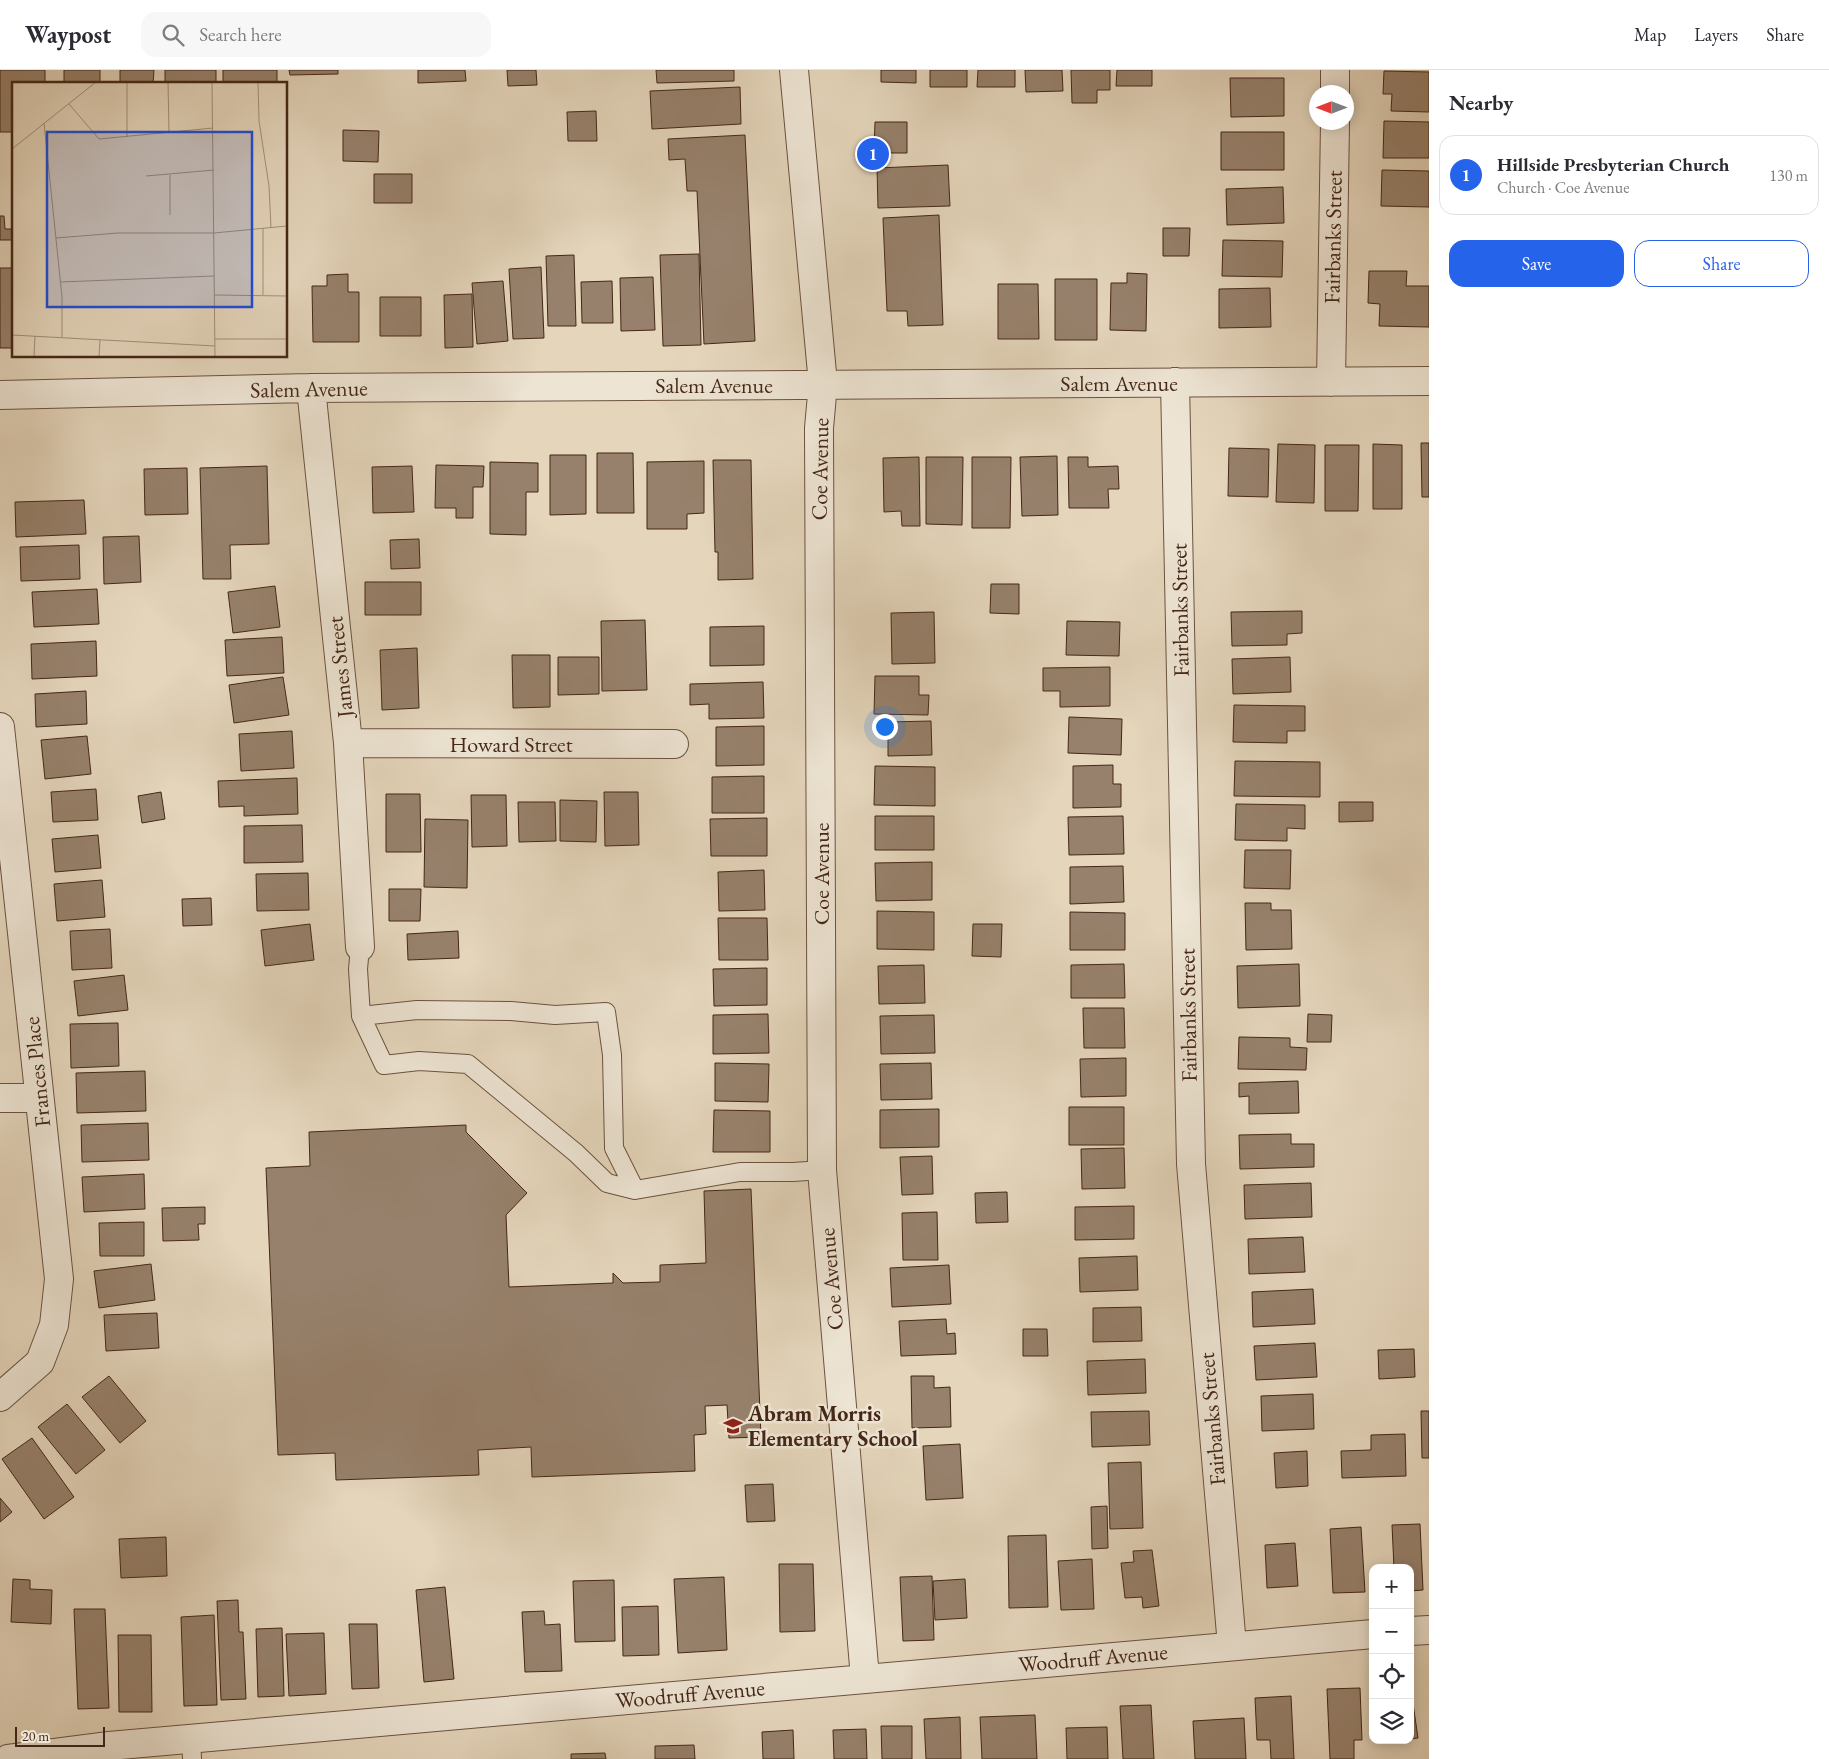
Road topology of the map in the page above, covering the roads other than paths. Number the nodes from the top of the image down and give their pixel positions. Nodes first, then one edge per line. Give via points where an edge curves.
1 (794, 70) edge
2 (1335, 70) edge
3 (1335, 85) edge
4 (1334, 130) edge
5 (1429, 381) edge
6 (1175, 382) junction
7 (1331, 382) junction
8 (822, 384) junction
9 (311, 388) junction
10 (0, 395) edge
11 (348, 743) junction
12 (1, 744) edge
13 (674, 744) dead end
14 (360, 946) joint
15 (361, 1016) junction
16 (0, 1098) edge
17 (39, 1098) junction
18 (822, 1170) junction
19 (635, 1190) junction
20 (0, 1397) edge
21 (1429, 1630) edge
22 (1414, 1631) edge
23 (1369, 1634) edge
24 (1232, 1646) junction
25 (865, 1678) junction
26 (191, 1749) edge
27 (109, 1753) edge
28 (8, 1759) edge

1 - 8 street, Coe Avenue
2 - 3 street
4 - 7 street, Fairbanks Street
5 - 7 street, Salem Avenue
6 - 7 street, Salem Avenue
6 - 8 street, Salem Avenue
6 - 24 street, Fairbanks Street via 1190,1164
8 - 9 street, Salem Avenue
8 - 18 street, Coe Avenue via 819,428
9 - 10 street, Salem Avenue
9 - 11 street, James Street
11 - 13 street, Howard Street
11 - 14 street, James Street
12 - 17 street, Frances Place
14 - 15 lane
15 - 19 lane via 384,1065 419,1061 468,1064 576,1153 607,1183
15 - 19 lane via 417,1010 555,1015 606,1012 612,1055 614,1148
16 - 17 street
17 - 20 street, Frances Place via 59,1279 54,1325 40,1362
18 - 19 lane via 740,1172
18 - 25 street, Coe Avenue
21 - 22 street
23 - 24 street, Woodruff Avenue
24 - 25 street, Woodruff Avenue
25 - 26 street, Woodruff Avenue
26 - 27 street, Woodruff Avenue
27 - 28 street, Woodruff Avenue

